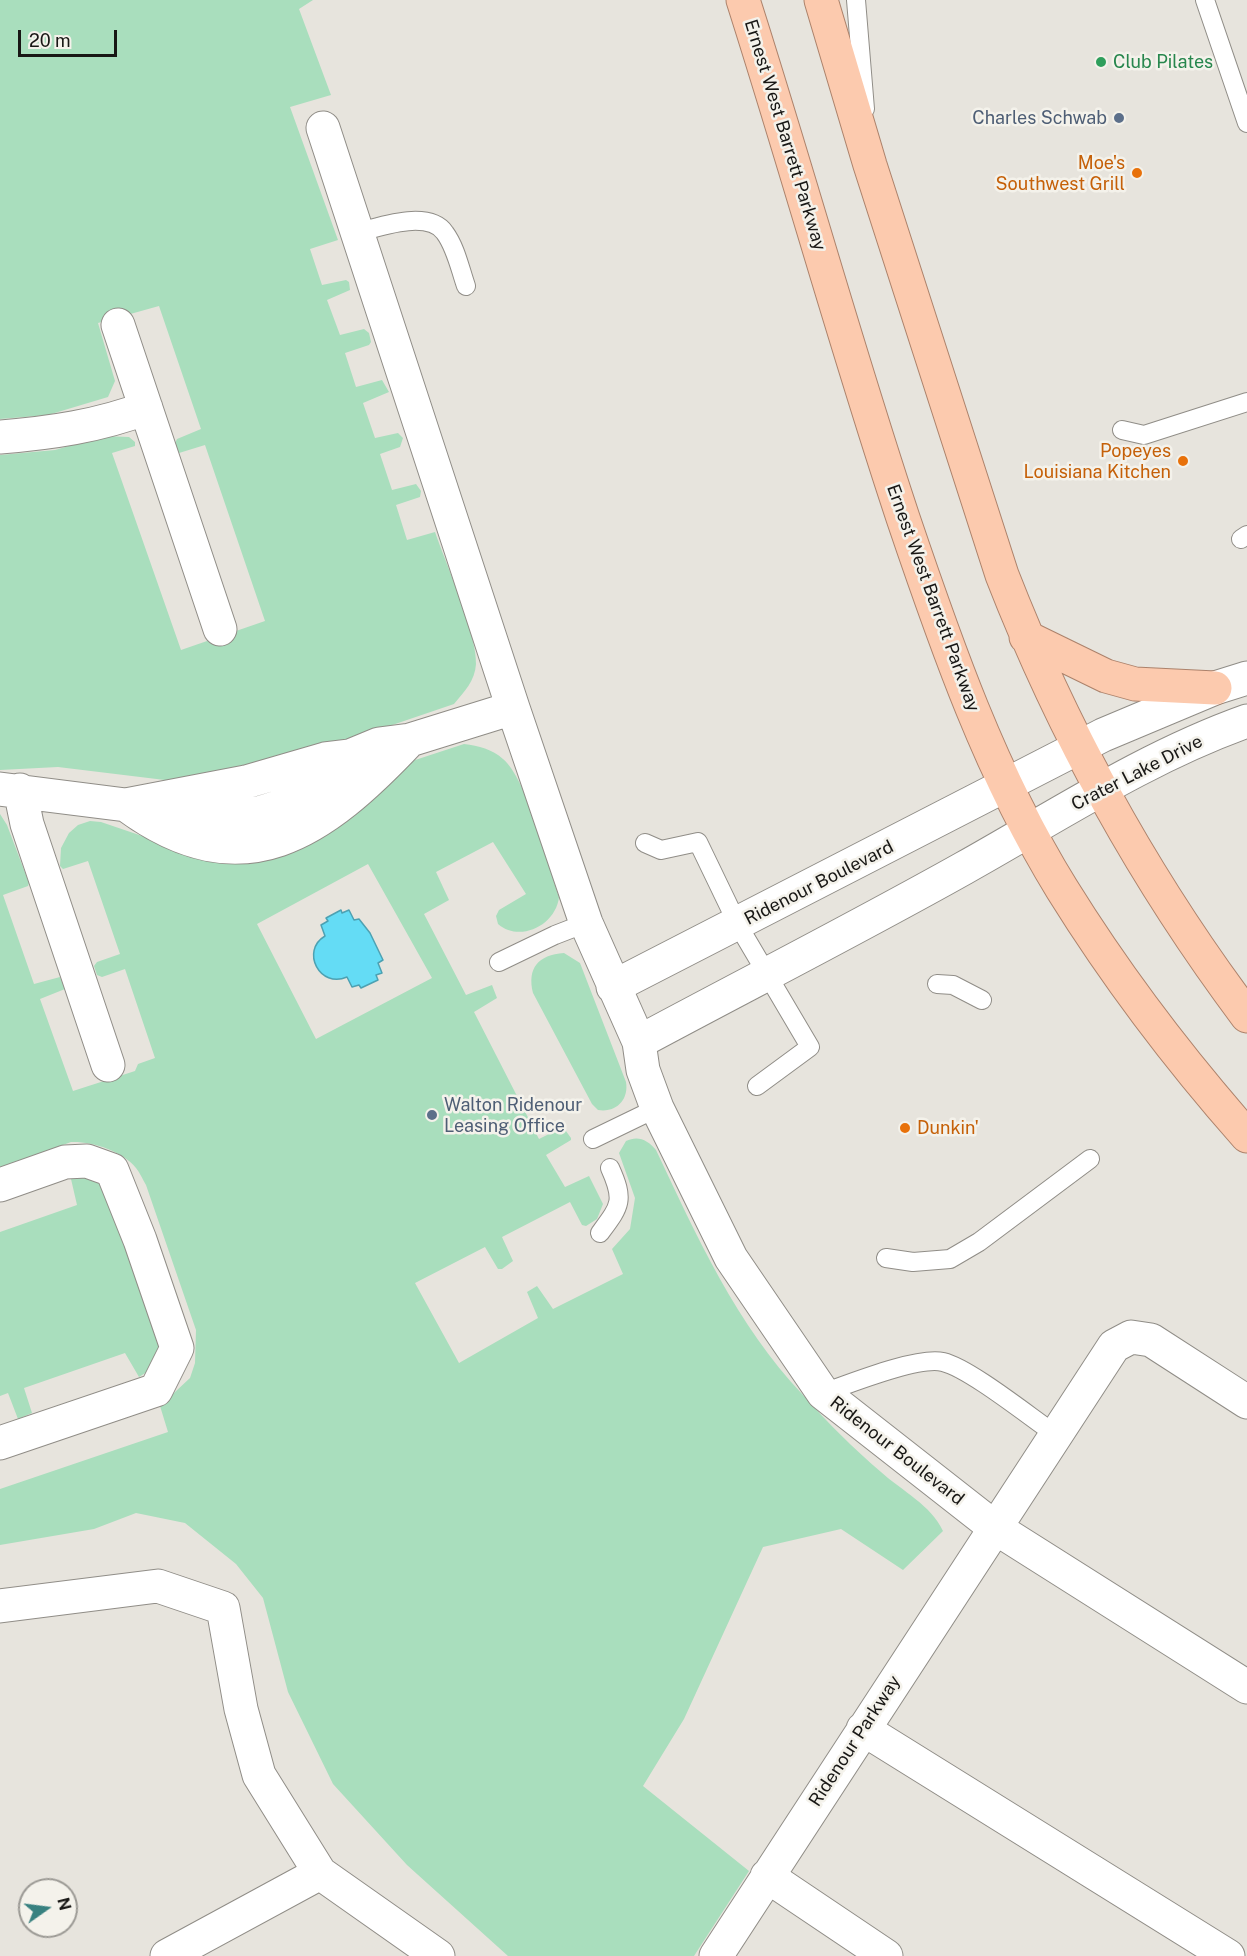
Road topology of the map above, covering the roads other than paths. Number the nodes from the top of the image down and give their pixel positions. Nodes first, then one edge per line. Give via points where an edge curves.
1 (743, 0) edge
2 (821, 0) edge
3 (856, 0) edge
4 (1205, 0) edge
5 (1247, 123) edge
6 (323, 128) dead end
7 (870, 165) junction
8 (356, 233) junction
9 (466, 286) dead end
10 (118, 325) dead end
11 (1247, 402) edge
12 (146, 408) junction
13 (1122, 430) dead end
14 (0, 437) edge
15 (220, 629) dead end
16 (1026, 638) junction
17 (1247, 678) edge
18 (1215, 688) junction
19 (513, 708) junction
20 (1247, 722) edge
21 (410, 740) junction
22 (1078, 748) junction
23 (1006, 784) junction
24 (1099, 789) junction
25 (10, 790) edge
26 (126, 806) junction
27 (1030, 830) junction
28 (645, 843) dead end
29 (586, 923) junction
30 (738, 925) junction
31 (499, 962) dead end
32 (766, 975) junction
33 (938, 984) dead end
34 (613, 987) junction
35 (982, 1000) dead end
36 (1247, 1016) edge
37 (639, 1042) junction
38 (108, 1065) dead end
39 (757, 1086) dead end
40 (657, 1108) junction
41 (1247, 1136) edge
42 (593, 1138) dead end
43 (1090, 1159) dead end
44 (610, 1168) dead end
45 (0, 1185) edge
46 (600, 1233) dead end
47 (886, 1258) dead end
48 (823, 1393) junction
49 (1247, 1402) edge
50 (1055, 1434) junction
51 (0, 1443) edge
52 (994, 1527) junction
53 (0, 1606) edge
54 (1247, 1687) edge
55 (863, 1729) junction
56 (320, 1873) junction
57 (767, 1876) junction
58 (167, 1956) edge
59 (438, 1956) edge
60 (716, 1956) edge
61 (886, 1956) edge
62 (1228, 1956) edge

1 - 23 highway, Ernest West Barrett Parkway via 872,425 971,708
2 - 7 highway
3 - 7 lane
4 - 5 lane
6 - 8 street
7 - 16 highway via 1002,575
8 - 9 lane via 394,222 430,224 444,231
8 - 19 street
10 - 12 street
11 - 13 lane via 1144,435
12 - 14 street via 119,419
12 - 15 street
16 - 18 highway via 1106,676 1135,684
16 - 22 highway
17 - 18 street
18 - 22 street
19 - 21 street
19 - 29 street
20 - 24 street, Crater Lake Drive via 1196,741
21 - 26 street via 380,744 350,756 325,759 246,782
21 - 26 street via 336,811 302,832 266,845 240,849 212,846 152,825
22 - 23 street, Ridenour Boulevard
22 - 24 highway
23 - 27 highway, Ernest West Barrett Parkway
23 - 30 street, Ridenour Boulevard
24 - 27 street, Crater Lake Drive
24 - 36 highway via 1166,901
25 - 26 street
25 - 38 street via 27,824
27 - 32 street
27 - 41 highway, Ernest West Barrett Parkway via 1062,888 1147,1012
28 - 30 lane via 661,850 698,842
29 - 31 lane
29 - 34 street
30 - 32 lane
30 - 34 street, Ridenour Boulevard
32 - 37 street
32 - 39 lane via 810,1047
33 - 35 lane via 953,985
34 - 37 street, Ridenour Boulevard
37 - 40 street, Ridenour Boulevard via 643,1070
40 - 42 lane
40 - 48 street, Ridenour Boulevard via 731,1258
43 - 47 lane via 979,1242 950,1259 913,1262
44 - 46 lane via 620,1189 620,1207
45 - 51 street via 65,1162 87,1161 112,1170 177,1348 156,1390
48 - 50 lane via 923,1361 942,1361 960,1369
48 - 52 street, Ridenour Boulevard
49 - 50 street, Ridenour Parkway via 1151,1340 1131,1337 1114,1346
50 - 52 street, Ridenour Parkway
52 - 54 street, Ridenour Boulevard
52 - 55 street, Ridenour Parkway
53 - 56 street via 158,1586 223,1608 241,1709 259,1774
55 - 57 street, Ridenour Parkway
55 - 62 street
56 - 58 street
56 - 59 street
57 - 60 street, Ridenour Parkway
57 - 61 street

